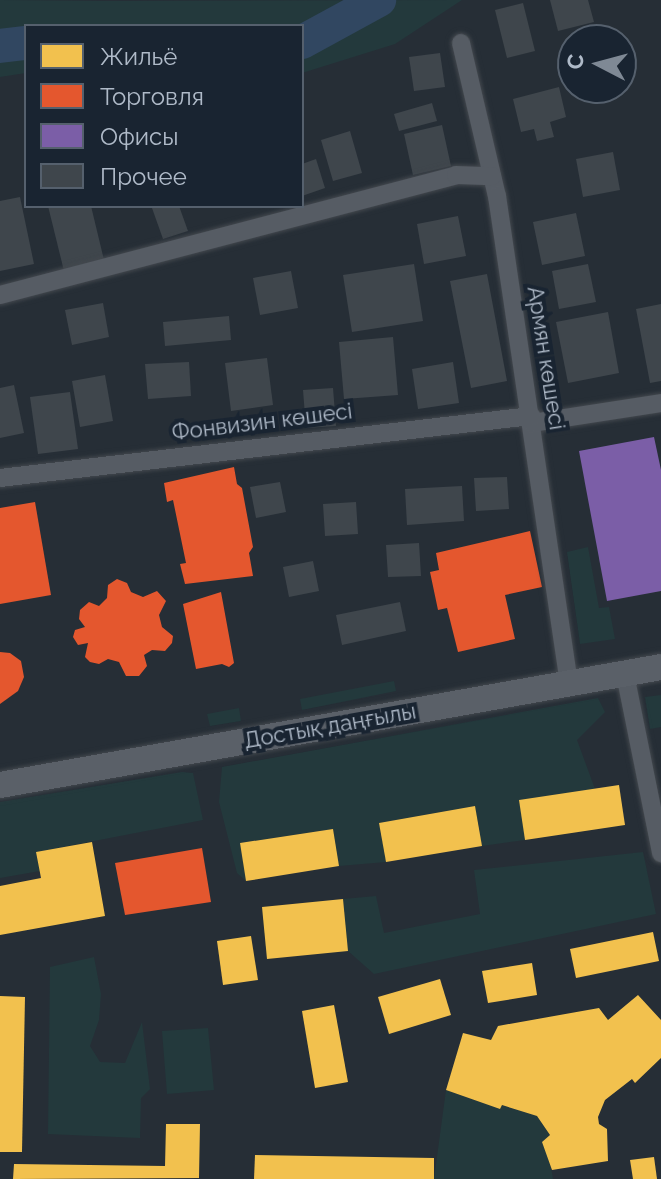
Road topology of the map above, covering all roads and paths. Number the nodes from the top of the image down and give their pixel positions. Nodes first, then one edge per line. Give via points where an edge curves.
1 (461, 43) dead end
2 (492, 176) junction
3 (0, 295) edge
4 (661, 403) edge
5 (531, 419) junction
6 (0, 478) edge
7 (661, 667) edge
8 (625, 674) junction
9 (569, 683) junction
10 (0, 785) edge
11 (661, 853) edge

1 - 2 street, Армян көшесі
2 - 3 street via 456,175
2 - 5 street, Армян көшесі
4 - 5 street, Фонвизин көшесі
5 - 6 street, Фонвизин көшесі
5 - 9 street, Армян көшесі
7 - 8 main road, Достық даңғылы
8 - 9 main road, Достық даңғылы
8 - 11 street
9 - 10 main road, Достық даңғылы

